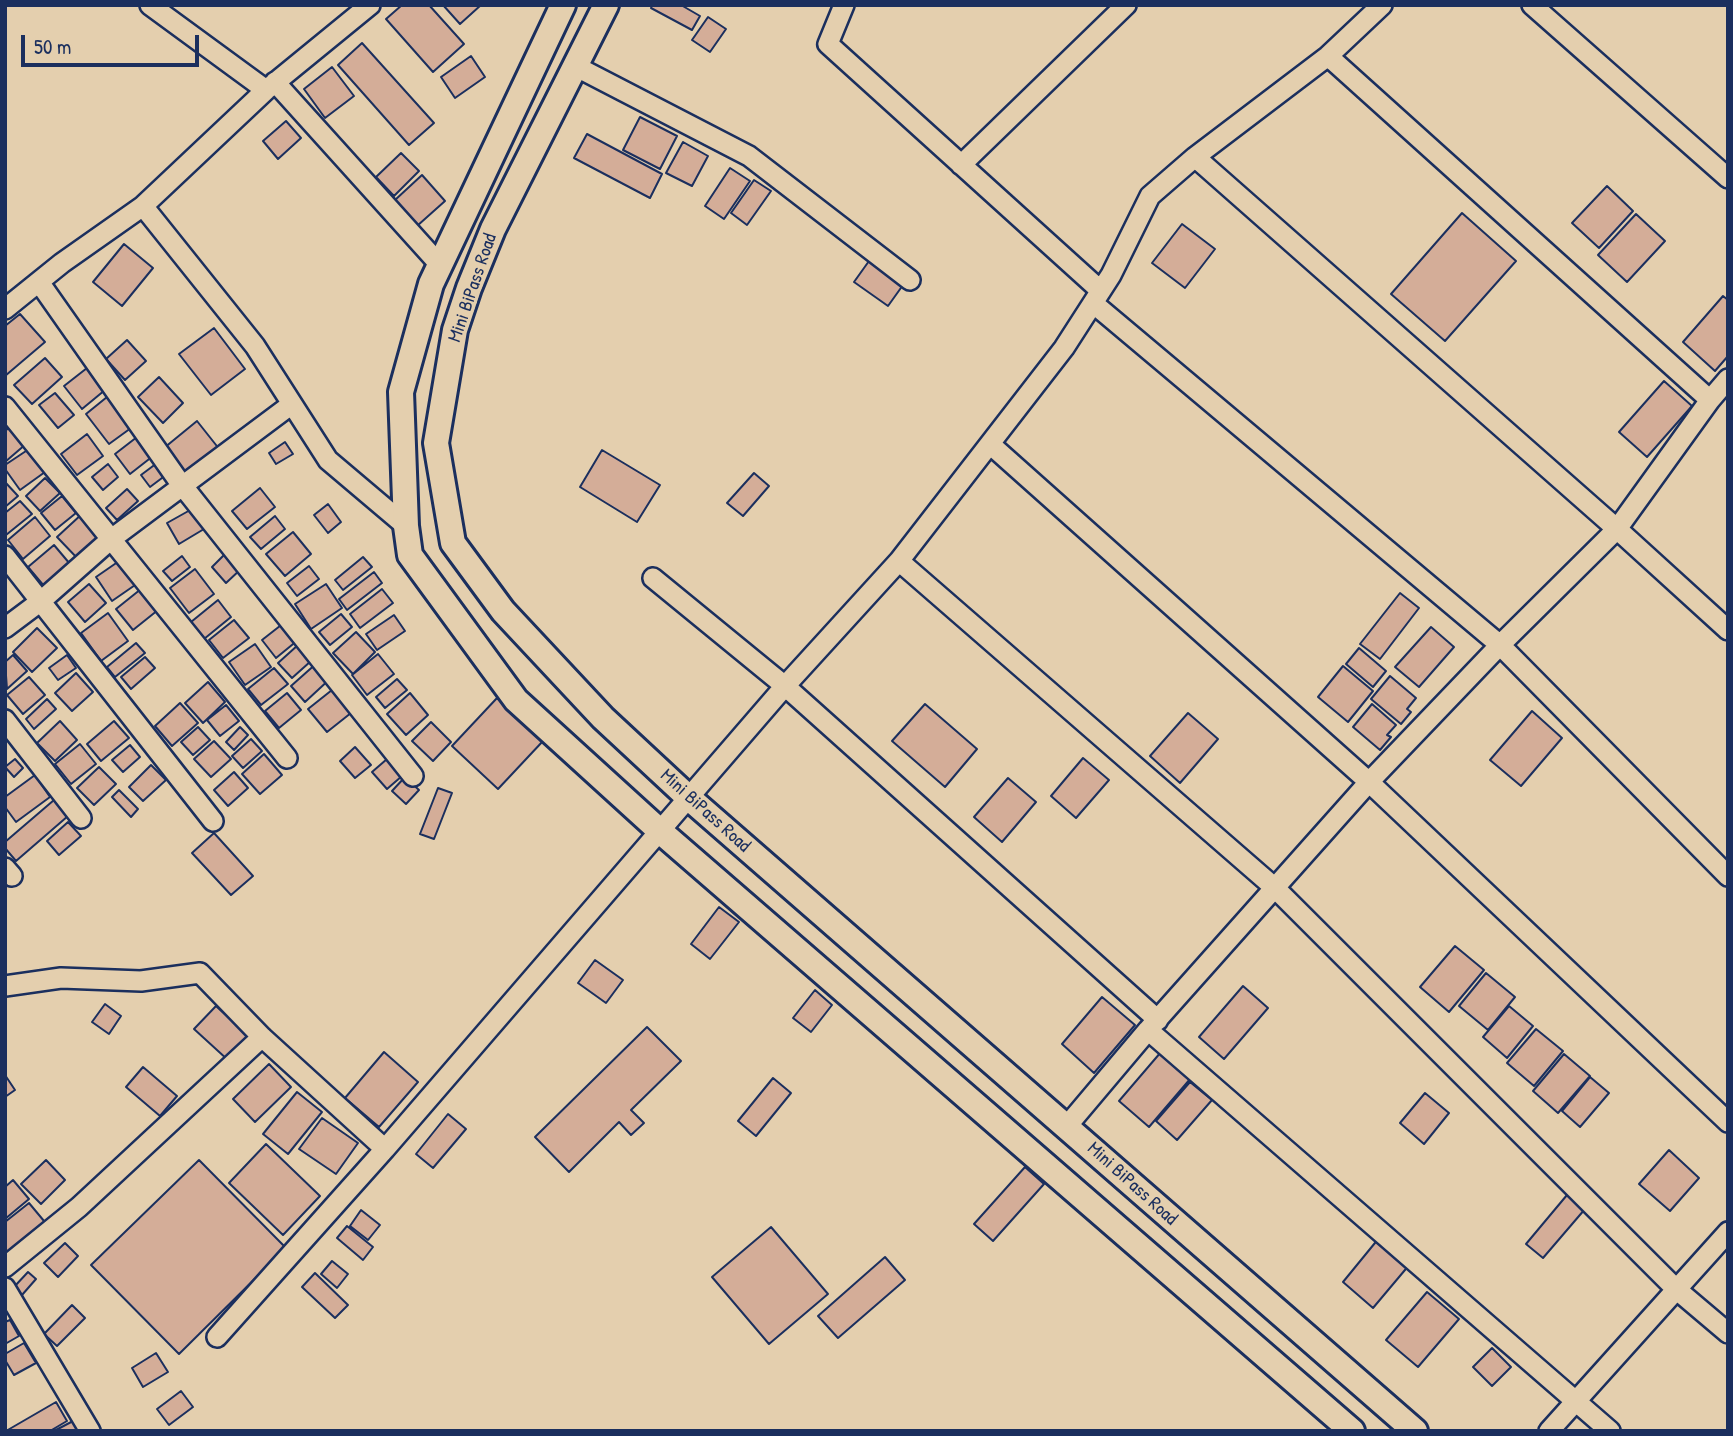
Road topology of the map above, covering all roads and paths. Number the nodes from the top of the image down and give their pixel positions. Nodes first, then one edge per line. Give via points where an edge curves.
1 (150, 5) edge
2 (370, 5) edge
3 (563, 5) edge
4 (606, 5) edge
5 (844, 5) edge
6 (1126, 5) edge
7 (1382, 5) edge
8 (1532, 5) edge
9 (1328, 56) junction
10 (575, 66) junction
11 (270, 86) junction
12 (1195, 157) junction
13 (961, 165) junction
14 (1728, 177) edge
15 (143, 206) junction
16 (440, 265) junction
17 (910, 280) dead end
18 (39, 282) junction
19 (1097, 297) junction
20 (5, 309) edge
21 (1728, 379) edge
22 (1710, 400) junction
23 (292, 404) junction
24 (5, 407) edge
25 (990, 444) junction
26 (183, 485) junction
27 (406, 526) junction
28 (1617, 529) junction
29 (110, 540) junction
30 (5, 556) edge
31 (899, 561) junction
32 (653, 578) dead end
33 (41, 601) junction
34 (5, 628) edge
35 (1728, 630) edge
36 (1500, 645) junction
37 (785, 686) junction
38 (5, 720) edge
39 (287, 758) dead end
40 (413, 776) dead end
41 (1369, 782) junction
42 (689, 798) junction
43 (81, 818) dead end
44 (213, 821) dead end
45 (661, 832) junction
46 (1728, 876) edge
47 (1275, 888) junction
48 (5, 986) edge
49 (1153, 1025) junction
50 (262, 1037) junction
51 (1728, 1122) edge
52 (1067, 1126) junction
53 (385, 1149) junction
54 (1728, 1232) edge
55 (5, 1267) edge
56 (5, 1287) edge
57 (1676, 1289) junction
58 (1728, 1333) edge
59 (217, 1337) dead end
60 (1577, 1401) junction
61 (90, 1431) edge
62 (1352, 1431) edge
63 (1415, 1431) edge
64 (1549, 1431) edge
65 (1610, 1431) edge

1 - 11 street
2 - 11 street
3 - 16 street
4 - 10 street, Mini BiPass Road
5 - 13 street via 828,44
6 - 13 street
7 - 9 street
8 - 14 street
9 - 12 street
9 - 22 street
10 - 17 street via 749,156
10 - 42 street, Mini BiPass Road via 469,288 455,330 436,443 453,542 503,611 603,718
11 - 15 street
11 - 16 street
12 - 19 street via 1150,196
12 - 28 street
13 - 19 street
15 - 18 street
15 - 23 street via 255,346
16 - 27 street via 401,391
18 - 20 street
18 - 26 street
19 - 25 street
19 - 36 street
21 - 22 street
22 - 28 street
23 - 26 street
23 - 27 street via 328,460
24 - 29 street
25 - 31 street
25 - 41 street
26 - 29 street
26 - 40 street
27 - 45 street via 410,555 516,700
28 - 35 street
28 - 36 street
29 - 33 street
29 - 39 street
30 - 33 street
31 - 37 street
31 - 47 street
32 - 37 street
33 - 34 street
33 - 44 street
36 - 41 street
36 - 46 street
37 - 42 street
37 - 49 street
38 - 43 street
41 - 47 street
41 - 51 street
42 - 45 street
42 - 52 street, Mini BiPass Road
45 - 53 street
45 - 62 street
47 - 49 street
47 - 57 street
48 - 50 street via 61,978 141,981 200,973
49 - 52 street
49 - 60 street
50 - 53 street
50 - 55 street via 79,1207
52 - 63 street, Mini BiPass Road
53 - 59 street
54 - 57 street
56 - 61 street
57 - 58 street
57 - 60 street
60 - 64 street
60 - 65 street

